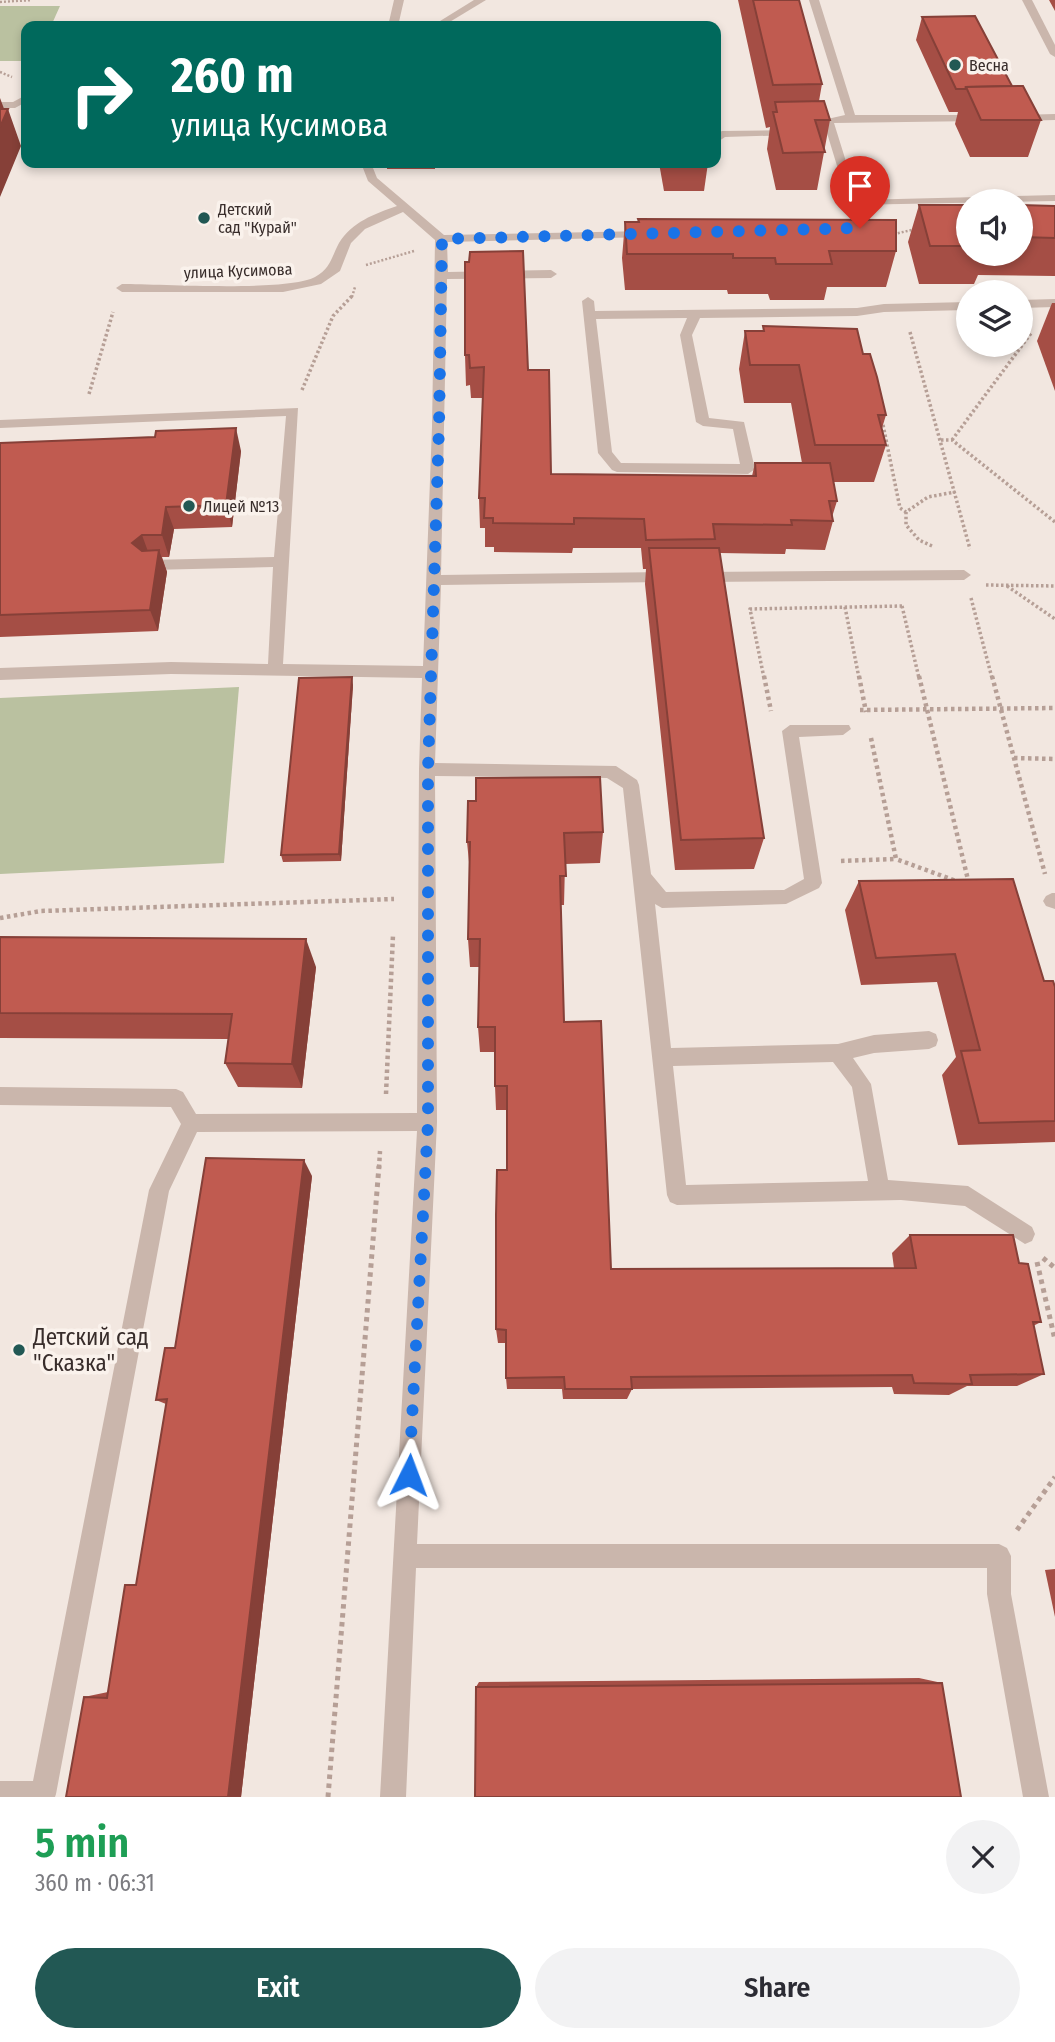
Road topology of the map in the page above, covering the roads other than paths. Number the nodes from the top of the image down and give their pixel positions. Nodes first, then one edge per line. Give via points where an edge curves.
1 (399, 0) edge
2 (481, 0) edge
3 (814, 0) edge
4 (1027, 0) edge
5 (394, 21) edge
6 (445, 21) edge
7 (1055, 54) edge
8 (21, 102) edge
9 (0, 106) edge
10 (1055, 117) edge
11 (851, 118) junction
12 (989, 118) edge
13 (1003, 118) edge
14 (807, 132) edge
15 (820, 132) edge
16 (832, 132) junction
17 (721, 135) edge
18 (368, 168) edge
19 (1055, 198) edge
20 (405, 207) junction
21 (655, 233) edge
22 (442, 242) junction
23 (551, 274) dead end
24 (442, 276) junction
25 (122, 288) road end
26 (1055, 303) edge
27 (1033, 304) edge
28 (956, 306) edge
29 (695, 314) junction
30 (0, 424) edge
31 (281, 562) junction
32 (150, 565) edge
33 (964, 575) dead end
34 (434, 580) junction
35 (275, 669) junction
36 (431, 672) junction
37 (0, 674) edge
38 (843, 729) dead end
39 (428, 769) junction
40 (643, 877) junction
41 (929, 1041) dead end
42 (838, 1054) junction
43 (662, 1057) junction
44 (0, 1096) edge
45 (428, 1122) junction
46 (191, 1123) junction
47 (880, 1191) junction
48 (1025, 1234) road end
49 (405, 1556) junction
50 (0, 1794) edge
51 (393, 1797) edge
52 (1036, 1797) edge

1 - 5 street
2 - 6 street
3 - 11 street
4 - 7 street
8 - 9 street
10 - 13 street
11 - 12 street
11 - 16 street via 828,120
14 - 17 street
15 - 16 street
16 - 19 street via 853,203
18 - 20 street via 372,179
20 - 22 street
20 - 25 street, улица Кусимова via 361,224 349,234 336,268 317,281 283,288
21 - 22 street
22 - 24 street
23 - 24 street
24 - 34 street
26 - 27 street
28 - 29 street
29 - 29 street via 686,335 703,422 739,425 748,469 617,467 605,453 589,308
30 - 31 street via 293,411
31 - 32 street
31 - 35 street
33 - 34 street
34 - 36 street
35 - 36 street
35 - 37 street
36 - 39 street
38 - 40 street via 790,731 813,883 786,897 662,900
39 - 40 street via 610,771 631,785
39 - 45 street
40 - 43 street
41 - 42 street via 874,1044
42 - 43 street
42 - 47 street via 861,1084
43 - 47 street via 677,1195
44 - 46 street via 176,1098
45 - 46 street
45 - 49 street
46 - 50 street via 159,1190 43,1794
47 - 48 street via 968,1196
49 - 51 street
49 - 52 street via 999,1556 999,1594

